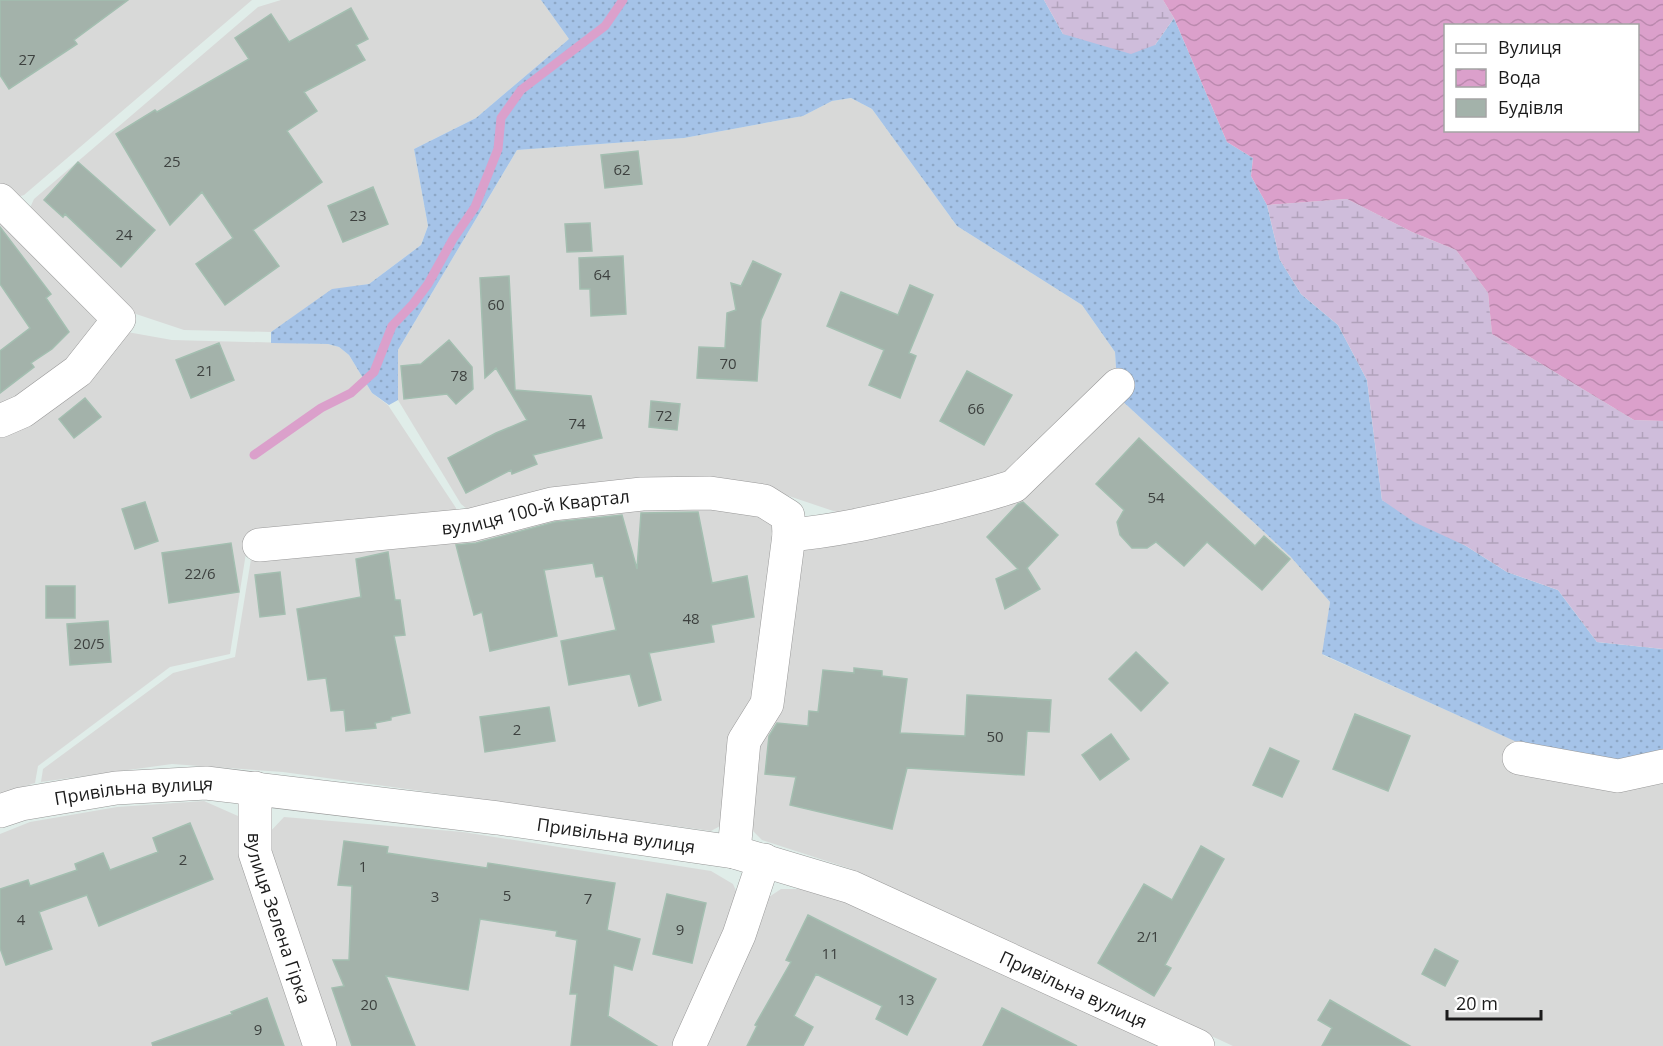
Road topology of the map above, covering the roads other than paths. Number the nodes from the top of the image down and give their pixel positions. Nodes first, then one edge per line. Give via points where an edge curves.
1 (0, 200) edge
2 (1118, 385) dead end
3 (0, 421) edge
4 (789, 535) junction
5 (259, 545) dead end
6 (1519, 758) dead end
7 (1663, 766) edge
8 (255, 788) junction
9 (0, 811) edge
10 (749, 856) junction
11 (320, 1046) edge
12 (689, 1046) edge
13 (1198, 1046) edge

1 - 3 street via 119,319 78,371 23,411
2 - 4 street via 1014,486 884,521
4 - 5 street, вулиця 100-й Квартал via 788,516 764,501 710,493 642,494 552,504 471,525
4 - 10 street, вулиця 100-й Квартал via 767,704 744,741
6 - 7 street via 1618,776
8 - 9 street, Привільна вулиця via 206,783 116,788
8 - 10 street, Привільна вулиця via 498,818
8 - 11 street, вулиця Зелена Гірка via 255,853
10 - 12 street, вулиця 100-й Квартал via 739,935
10 - 13 street, Привільна вулиця via 851,887

